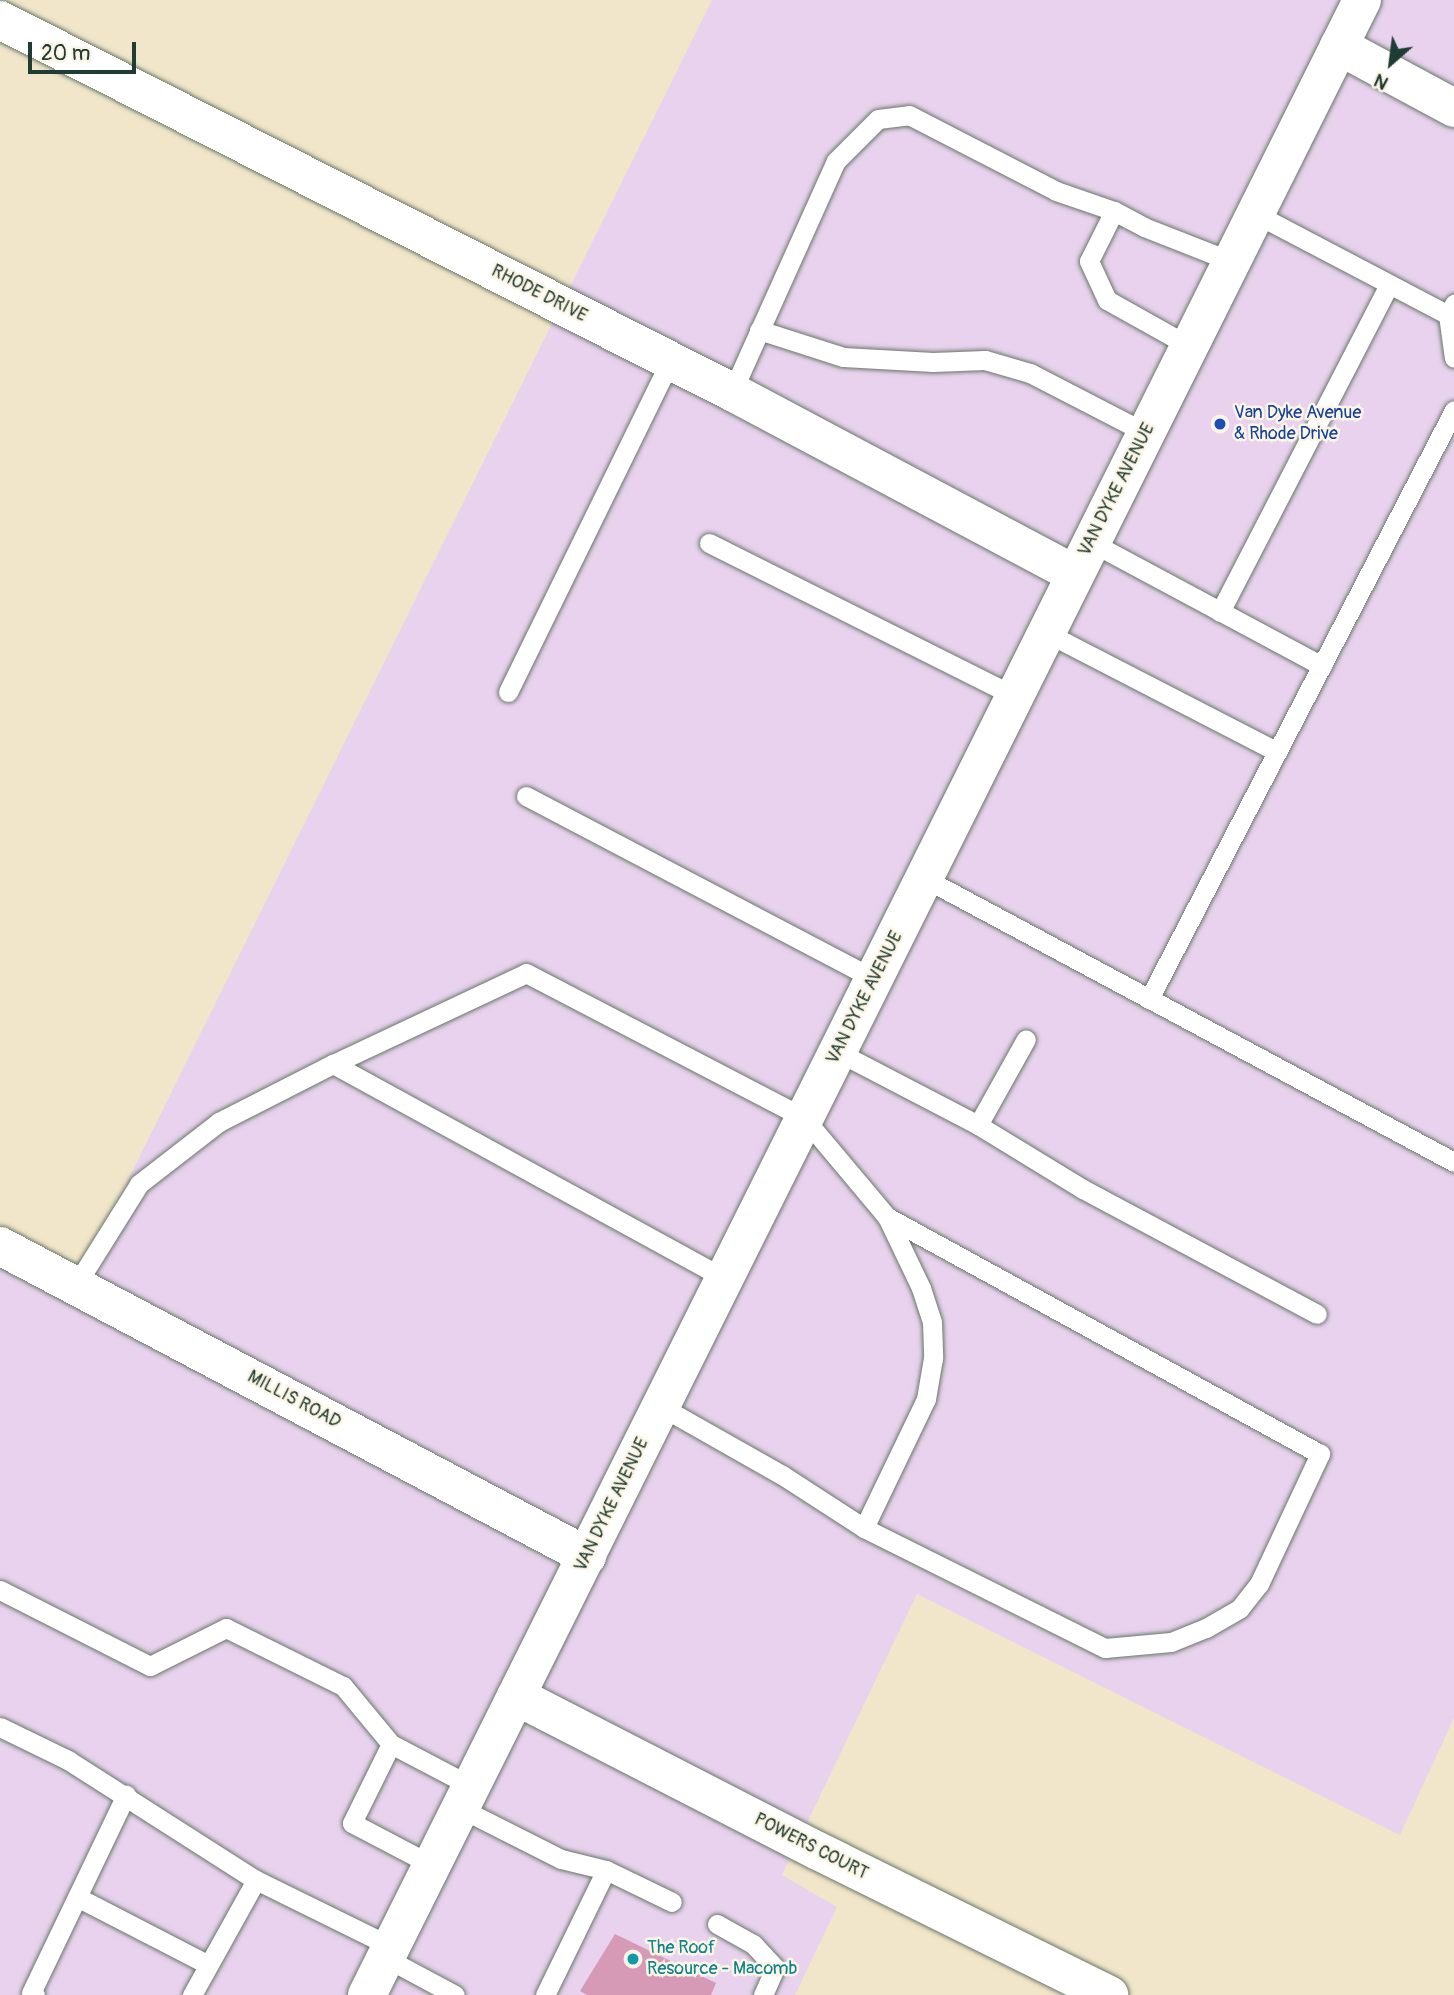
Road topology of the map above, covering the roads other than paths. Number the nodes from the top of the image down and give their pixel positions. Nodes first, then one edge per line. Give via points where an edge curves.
1 (1362, 0) edge
2 (0, 20) edge
3 (1339, 46) junction
4 (1454, 108) edge
5 (1114, 211) junction
6 (1256, 214) junction
7 (1233, 262) junction
8 (1389, 285) junction
9 (1451, 309) edge
10 (759, 330) junction
11 (1191, 347) junction
12 (1454, 358) edge
13 (670, 361) junction
14 (732, 392) junction
15 (1454, 410) edge
16 (1146, 433) junction
17 (709, 543) dead end
18 (1083, 558) junction
19 (1220, 612) junction
20 (1045, 632) junction
21 (1322, 666) junction
22 (508, 691) dead end
23 (1013, 695) junction
24 (1277, 752) junction
25 (526, 796) dead end
26 (925, 878) junction
27 (875, 979) junction
28 (1149, 999) junction
29 (1026, 1039) dead end
30 (838, 1052) junction
31 (333, 1064) junction
32 (804, 1118) junction
33 (978, 1125) junction
34 (1454, 1162) edge
35 (887, 1217) junction
36 (0, 1245) edge
37 (724, 1278) junction
38 (76, 1285) junction
39 (1317, 1314) dead end
40 (660, 1406) junction
41 (863, 1528) junction
42 (587, 1556) junction
43 (0, 1590) edge
44 (516, 1696) junction
45 (0, 1727) edge
46 (391, 1744) junction
47 (126, 1795) junction
48 (466, 1797) junction
49 (432, 1865) junction
50 (606, 1870) junction
51 (256, 1880) junction
52 (77, 1897) junction
53 (672, 1902) dead end
54 (717, 1924) dead end
55 (389, 1953) junction
56 (209, 1965) junction
57 (35, 1995) edge
58 (192, 1995) edge
59 (367, 1995) edge
60 (456, 1995) edge
61 (545, 1995) edge
62 (763, 1995) edge
63 (1109, 1995) edge

1 - 3 street, VAN DYKE AVENUE
2 - 13 street, RHODE DRIVE
3 - 4 street
3 - 6 street, VAN DYKE AVENUE
5 - 7 lane
5 - 10 lane via 1056,191 908,115 878,119 836,161
5 - 11 lane via 1089,261 1107,300
6 - 7 street, VAN DYKE AVENUE
6 - 8 lane
7 - 11 street, VAN DYKE AVENUE
8 - 9 lane
8 - 19 lane
9 - 12 lane
10 - 14 lane
10 - 16 lane via 843,357 985,360 1030,373
11 - 16 street, VAN DYKE AVENUE
13 - 14 street, RHODE DRIVE
13 - 22 lane
14 - 18 street, RHODE DRIVE
15 - 21 lane
16 - 18 street, VAN DYKE AVENUE
17 - 23 lane
18 - 19 lane
18 - 20 street, VAN DYKE AVENUE
19 - 21 lane
20 - 23 street, VAN DYKE AVENUE
20 - 24 lane
21 - 24 lane
23 - 26 street, VAN DYKE AVENUE
24 - 28 lane
25 - 27 lane
26 - 27 street, VAN DYKE AVENUE
26 - 28 lane
27 - 30 street, VAN DYKE AVENUE
28 - 34 lane
29 - 33 lane
30 - 32 street, VAN DYKE AVENUE
30 - 33 lane
31 - 32 lane via 526,973
31 - 37 lane
31 - 38 lane via 219,1122 139,1184
32 - 35 lane
32 - 37 street, VAN DYKE AVENUE
33 - 39 lane via 1083,1189
35 - 41 lane via 921,1288 932,1322 933,1358 926,1399
35 - 41 lane via 1320,1454 1253,1592 1240,1608 1171,1642 1105,1648
36 - 38 street, MILLIS ROAD
37 - 40 street, VAN DYKE AVENUE
38 - 42 street, MILLIS ROAD
40 - 41 lane via 782,1475
40 - 42 street, VAN DYKE AVENUE
42 - 44 street, VAN DYKE AVENUE
43 - 46 lane via 150,1666 226,1628 343,1686
44 - 48 street, VAN DYKE AVENUE
44 - 63 street, POWERS COURT
45 - 47 lane
46 - 48 lane
46 - 49 lane via 352,1824
47 - 51 lane
47 - 52 lane
48 - 49 street, VAN DYKE AVENUE
48 - 50 lane via 561,1859
49 - 55 street, VAN DYKE AVENUE
50 - 53 lane
50 - 61 lane
51 - 55 lane
51 - 56 lane
52 - 56 lane
52 - 57 lane via 31,1993
54 - 62 lane via 753,1944 775,1968
55 - 59 street, VAN DYKE AVENUE
55 - 60 lane
56 - 58 lane

